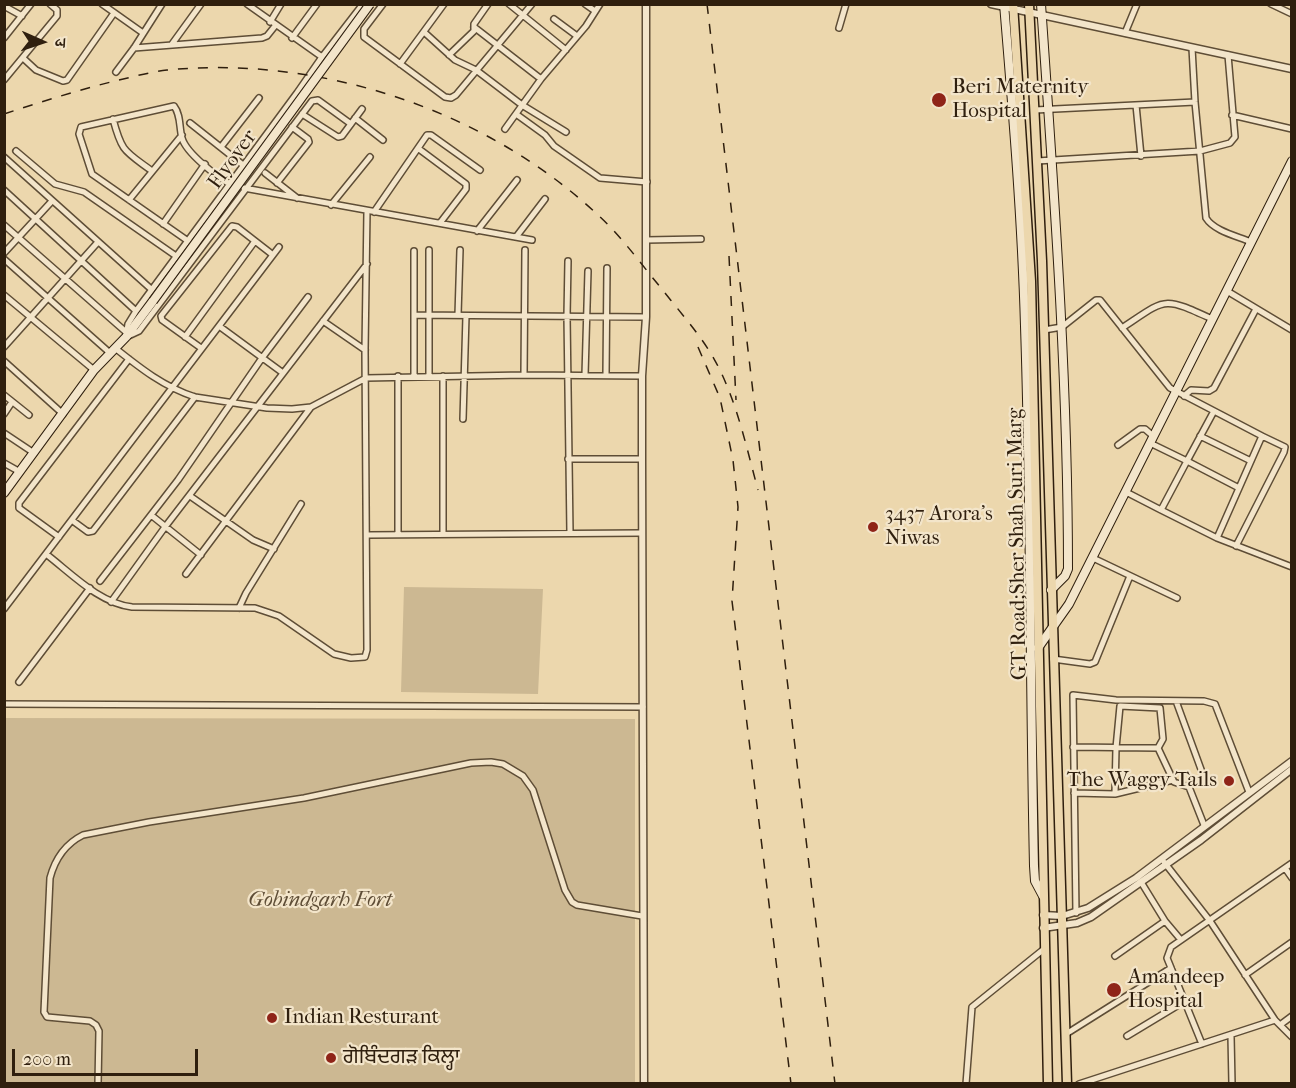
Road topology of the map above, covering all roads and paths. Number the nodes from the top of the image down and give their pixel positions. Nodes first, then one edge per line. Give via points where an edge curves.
1 (31, 4) edge
2 (102, 4) edge
3 (162, 4) edge
4 (201, 4) edge
5 (247, 4) edge
6 (281, 4) edge
7 (317, 4) edge
8 (363, 4) edge
9 (370, 4) edge
10 (383, 4) edge
11 (444, 4) edge
12 (488, 4) edge
13 (509, 4) edge
14 (532, 4) edge
15 (585, 4) edge
16 (600, 4) edge
17 (646, 4) edge
18 (846, 4) edge
19 (991, 4) edge
20 (1041, 4) edge
21 (1137, 4) edge
22 (1271, 4) edge
23 (51, 5) edge
24 (4, 6) edge
25 (1009, 7) edge
26 (1030, 9) edge
27 (595, 11) junction
28 (114, 13) junction
29 (1292, 14) edge
30 (522, 15) junction
31 (22, 16) junction
32 (1042, 16) junction
33 (353, 17) junction
34 (554, 19) dead end
35 (272, 24) junction
36 (474, 27) junction
37 (839, 28) dead end
38 (364, 29) junction
39 (424, 32) junction
40 (143, 33) junction
41 (1125, 33) junction
42 (577, 36) junction
43 (4, 38) edge
44 (292, 38) junction
45 (172, 44) junction
46 (498, 45) junction
47 (134, 48) junction
48 (1192, 48) junction
49 (566, 50) junction
50 (449, 55) junction
51 (1228, 55) junction
52 (322, 57) junction
53 (23, 58) junction
54 (400, 64) junction
55 (1292, 69) edge
56 (476, 70) junction
57 (116, 72) dead end
58 (541, 79) junction
59 (4, 80) edge
60 (259, 98) dead end
61 (1195, 102) junction
62 (522, 105) junction
63 (1136, 105) junction
64 (362, 109) dead end
65 (1035, 110) junction
66 (1049, 110) junction
67 (302, 114) junction
68 (516, 114) junction
69 (1232, 116) junction
70 (355, 118) junction
71 (113, 119) junction
72 (190, 123) dead end
73 (351, 124) junction
74 (292, 127) junction
75 (505, 129) dead end
76 (1292, 129) edge
77 (566, 132) dead end
78 (182, 135) junction
79 (383, 140) dead end
80 (221, 147) junction
81 (419, 149) junction
82 (16, 151) dead end
83 (1200, 152) junction
84 (1142, 156) junction
85 (370, 157) dead end
86 (5, 159) edge
87 (1037, 161) junction
88 (1051, 161) junction
89 (1292, 161) edge
90 (205, 164) junction
91 (243, 165) junction
92 (480, 170) dead end
93 (152, 171) junction
94 (265, 173) dead end
95 (518, 180) dead end
96 (646, 182) junction
97 (277, 183) junction
98 (230, 184) junction
99 (246, 188) junction
100 (4, 190) edge
101 (298, 199) junction
102 (545, 199) dead end
103 (129, 200) junction
104 (52, 201) junction
105 (331, 205) junction
106 (371, 212) junction
107 (36, 219) junction
108 (163, 224) junction
109 (440, 224) junction
110 (4, 225) edge
111 (477, 231) junction
112 (19, 237) junction
113 (516, 237) junction
114 (701, 238) dead end
115 (532, 240) dead end
116 (646, 240) junction
117 (188, 241) junction
118 (255, 241) junction
119 (98, 242) junction
120 (1251, 242) junction
121 (279, 247) dead end
122 (429, 250) dead end
123 (460, 250) dead end
124 (525, 250) dead end
125 (414, 251) dead end
126 (4, 253) edge
127 (273, 255) junction
128 (176, 256) junction
129 (4, 259) edge
130 (81, 260) junction
131 (568, 261) dead end
132 (367, 264) junction
133 (607, 268) dead end
134 (588, 271) dead end
135 (64, 279) junction
136 (152, 289) junction
137 (1227, 291) junction
138 (5, 297) edge
139 (308, 297) dead end
140 (47, 298) junction
141 (1256, 309) junction
142 (136, 311) junction
143 (414, 315) junction
144 (428, 315) junction
145 (458, 315) junction
146 (523, 315) junction
147 (466, 316) junction
148 (567, 316) junction
149 (587, 316) junction
150 (606, 316) junction
151 (30, 317) junction
152 (646, 317) junction
153 (1212, 319) junction
154 (323, 321) junction
155 (219, 326) junction
156 (1062, 327) junction
157 (1122, 328) junction
158 (1044, 330) junction
159 (1292, 330) edge
160 (126, 335) junction
161 (185, 337) junction
162 (4, 347) edge
163 (201, 348) junction
164 (112, 350) junction
165 (365, 350) junction
166 (262, 358) junction
167 (129, 359) junction
168 (4, 361) edge
169 (94, 370) junction
170 (283, 373) junction
171 (464, 375) junction
172 (524, 375) junction
173 (567, 375) junction
174 (585, 375) junction
175 (606, 375) junction
176 (398, 376) junction
177 (414, 376) junction
178 (429, 376) junction
179 (443, 376) junction
180 (642, 376) junction
181 (366, 378) junction
182 (172, 389) junction
183 (1175, 392) junction
184 (4, 396) edge
185 (1184, 396) junction
186 (195, 397) junction
187 (12, 402) junction
188 (233, 402) junction
189 (257, 406) junction
190 (311, 406) junction
191 (1214, 411) junction
192 (4, 414) edge
193 (63, 414) junction
194 (29, 415) dead end
195 (463, 419) dead end
196 (4, 433) edge
197 (1200, 436) junction
198 (1262, 436) junction
199 (1152, 439) junction
200 (1118, 444) dead end
201 (34, 453) junction
202 (568, 459) junction
203 (642, 459) junction
204 (1187, 461) junction
205 (1251, 461) junction
206 (4, 463) edge
207 (20, 472) junction
208 (1239, 488) junction
209 (1126, 492) junction
210 (4, 493) edge
211 (189, 496) junction
212 (301, 504) dead end
213 (1161, 510) junction
214 (151, 515) junction
215 (73, 521) junction
216 (226, 522) junction
217 (165, 527) junction
218 (570, 533) junction
219 (642, 533) junction
220 (443, 534) junction
221 (368, 535) junction
222 (398, 535) junction
223 (59, 537) junction
224 (1217, 538) junction
225 (1236, 546) junction
226 (274, 549) junction
227 (46, 554) junction
228 (201, 555) junction
229 (1093, 558) junction
230 (1292, 567) edge
231 (186, 574) dead end
232 (1130, 576) junction
233 (100, 581) dead end
234 (90, 588) junction
235 (1051, 590) junction
236 (1177, 598) dead end
237 (111, 602) junction
238 (239, 608) junction
239 (4, 609) edge
240 (1052, 631) junction
241 (1038, 648) junction
242 (1053, 659) junction
243 (18, 682) dead end
244 (1176, 701) junction
245 (4, 704) edge
246 (642, 707) junction
247 (1073, 747) junction
248 (1116, 748) junction
249 (1158, 748) junction
250 (1292, 761) edge
251 (1292, 769) edge
252 (1173, 780) junction
253 (1206, 783) dead end
254 (1249, 792) junction
255 (1074, 793) junction
256 (1115, 794) junction
257 (1204, 825) junction
258 (1161, 858) junction
259 (1292, 863) edge
260 (1167, 864) junction
261 (1285, 868) junction
262 (1292, 878) edge
263 (1141, 882) junction
264 (1043, 896) junction
265 (1076, 913) junction
266 (642, 915) junction
267 (1043, 915) junction
268 (1062, 916) junction
269 (1165, 921) junction
270 (1210, 921) junction
271 (1062, 927) junction
272 (1043, 928) junction
273 (1181, 940) junction
274 (1292, 942) edge
275 (1044, 949) junction
276 (1115, 956) dead end
277 (1171, 968) junction
278 (1245, 975) junction
279 (1185, 1001) junction
280 (1292, 1016) edge
281 (1277, 1022) junction
282 (1066, 1034) junction
283 (1127, 1036) dead end
284 (1231, 1036) junction
285 (1292, 1037) edge
286 (1202, 1044) junction
287 (98, 1083) edge
288 (644, 1083) edge
289 (966, 1083) edge
290 (1048, 1083) edge
291 (1067, 1083) edge
292 (1079, 1083) edge
293 (1232, 1083) edge

1 - 31 street
2 - 28 street
3 - 40 street
4 - 45 street
5 - 35 street
6 - 35 street
7 - 44 street
8 - 33 street
9 - 160 main road, Flyover, bridge
10 - 38 street
11 - 39 street
12 - 36 street
13 - 30 street
14 - 30 street
15 - 27 street
16 - 27 street
17 - 96 street
18 - 37 street
19 - 25 street
20 - 32 main road
21 - 41 street
22 - 29 street
23 - 53 street via 57,16
24 - 31 street
25 - 26 street
25 - 241 main road, GT Road;Sher Shah Suri Marg via 1030,281
25 - 264 main road via 1025,324 1034,866 1035,881
26 - 32 street
26 - 65 main road, GT Road;Sher Shah Suri Marg
27 - 42 street
28 - 40 street
28 - 53 street via 67,80 39,71
30 - 46 street
30 - 49 street
31 - 43 street
32 - 41 street
32 - 66 main road
33 - 38 street
33 - 52 street
34 - 42 street
35 - 44 street
35 - 45 street via 262,38
36 - 46 street
36 - 50 street
38 - 54 street via 367,40
39 - 50 street
39 - 54 street
40 - 47 street
41 - 48 street
42 - 49 street
44 - 52 street
45 - 47 street
46 - 56 street
46 - 58 street
47 - 57 street
48 - 51 street
48 - 61 street
49 - 58 street
50 - 56 street
51 - 55 street
51 - 69 street
52 - 91 street
53 - 59 street
54 - 56 street via 448,98 456,95
56 - 62 street
58 - 62 street
60 - 80 street
61 - 63 street
61 - 83 street
62 - 68 street
62 - 77 street
63 - 66 street
63 - 84 street
64 - 70 street
65 - 66 street
65 - 87 main road, GT Road;Sher Shah Suri Marg
66 - 88 main road
67 - 73 street via 336,137 342,136
67 - 73 street via 315,100
67 - 74 street
68 - 75 street
68 - 96 street via 600,178
69 - 76 street
69 - 83 street via 1233,142
70 - 73 street
70 - 79 street
71 - 78 street via 172,105 178,111
71 - 93 street via 126,153
71 - 103 street via 81,127 79,134 92,174
72 - 80 street
74 - 97 street via 309,142
74 - 99 street
78 - 90 street via 189,152
78 - 93 street
80 - 91 street
81 - 92 street via 431,135
81 - 106 street
81 - 109 street via 466,184
82 - 128 street via 55,184 84,192
83 - 84 street
83 - 120 street via 1206,218 1216,227
84 - 88 street
85 - 105 street
86 - 104 street
87 - 88 street
87 - 158 main road, GT Road;Sher Shah Suri Marg
88 - 156 main road
89 - 120 main road
90 - 98 street
90 - 108 street
91 - 98 street
93 - 103 street
94 - 97 street
95 - 111 street
96 - 116 street
97 - 101 street
98 - 99 street
98 - 117 street
99 - 101 street
99 - 160 street via 139,331
100 - 107 street
101 - 105 street
102 - 113 street
103 - 108 street
104 - 107 street
104 - 119 street
105 - 106 street
106 - 109 street
106 - 132 street
107 - 112 street
107 - 130 street
108 - 117 street
109 - 111 street
110 - 112 street
111 - 113 street
112 - 126 street
112 - 135 street
113 - 115 street
114 - 116 street
116 - 152 street
117 - 128 street
118 - 127 street
118 - 161 street
118 - 161 street via 232,226 161,316
119 - 130 street
119 - 136 street
120 - 137 main road
121 - 127 street
122 - 144 street
123 - 145 street
124 - 146 street
125 - 143 street
127 - 155 street
128 - 136 street
129 - 140 street
130 - 135 street
130 - 142 street
131 - 148 street
132 - 154 street
132 - 165 street
133 - 150 street
134 - 149 street
135 - 140 street
135 - 160 street
136 - 142 street
137 - 141 street
137 - 153 main road
138 - 151 street
139 - 166 street
140 - 151 street
140 - 164 street
141 - 159 street
141 - 185 street via 1214,388 1191,390
142 - 160 street
143 - 144 street
143 - 177 street
144 - 145 street
144 - 178 street
145 - 147 street
146 - 147 street
146 - 148 street
146 - 172 street
147 - 171 street
148 - 149 street
148 - 173 street
149 - 150 street
149 - 174 street
150 - 152 street
150 - 175 street
151 - 162 street
151 - 169 street
152 - 180 street
153 - 157 street via 1166,302
153 - 183 main road
154 - 165 street
154 - 170 street
155 - 163 street
155 - 166 street
156 - 157 street via 1098,300
156 - 158 street
156 - 235 main road via 1068,569
157 - 183 street
158 - 235 main road, GT Road;Sher Shah Suri Marg
160 - 164 main road, Flyover
161 - 163 street
163 - 182 street
164 - 167 street
164 - 169 main road, Flyover
165 - 181 street
166 - 170 street
166 - 188 street
167 - 182 street
167 - 223 street via 19,503 19,508
168 - 193 street
169 - 193 main road, Flyover
170 - 189 street
171 - 172 street
171 - 179 street
171 - 195 street
172 - 173 street
173 - 174 street
173 - 202 street
174 - 175 street
175 - 180 street
176 - 177 street
176 - 181 street
176 - 222 street
177 - 178 street
178 - 179 street
179 - 220 street
180 - 203 street
181 - 190 street
181 - 221 street
182 - 186 street
182 - 215 street
183 - 185 street
183 - 199 main road
184 - 187 street
185 - 191 street
186 - 188 street
186 - 215 street via 93,531 88,532
187 - 192 street
187 - 194 street
188 - 189 street
188 - 214 street
189 - 190 street
189 - 211 street
190 - 216 street
191 - 197 street
191 - 198 street
193 - 201 main road, Flyover
196 - 201 street
197 - 204 street
197 - 205 street
198 - 205 street
198 - 225 street via 1282,444 1284,452
199 - 200 street via 1145,429 1140,429
199 - 204 street
199 - 209 main road
201 - 207 main road, Flyover
202 - 203 street
202 - 218 street
203 - 219 street
204 - 208 street
204 - 213 street
205 - 208 street
206 - 207 street
207 - 210 main road, Flyover
208 - 224 street
209 - 213 street
209 - 229 main road
211 - 216 street
211 - 217 street
212 - 226 street
213 - 224 street
214 - 217 street
214 - 233 street
215 - 223 street
216 - 226 street
216 - 228 street
217 - 228 street
217 - 237 street
218 - 219 street
218 - 220 street
219 - 246 street
220 - 222 street
221 - 222 street
221 - 238 street via 365,657 334,654 279,616 255,608
223 - 227 street
224 - 225 street
225 - 230 street
226 - 238 street
227 - 234 street
227 - 239 street
228 - 231 street
229 - 232 street
229 - 240 main road
232 - 236 street
232 - 242 street via 1095,662
234 - 237 street
234 - 243 street
235 - 240 main road, GT Road;Sher Shah Suri Marg
237 - 238 street via 132,607
240 - 241 main road
240 - 242 main road, GT Road;Sher Shah Suri Marg
241 - 264 main road, GT Road;Sher Shah Suri Marg
242 - 268 main road, GT Road;Sher Shah Suri Marg
244 - 247 street via 1073,695
244 - 253 street
244 - 254 street via 1216,705
245 - 246 street
246 - 266 street
247 - 248 street
247 - 255 street
248 - 249 street
248 - 249 street via 1121,705 1161,709 1163,739
248 - 256 street
249 - 252 street
250 - 254 street
251 - 260 street
252 - 256 street
252 - 257 street via 1189,787
254 - 257 street
255 - 256 street
255 - 265 street
257 - 258 street
258 - 260 street
258 - 265 street via 1136,878
259 - 261 street
260 - 263 street
260 - 270 street
261 - 262 street
261 - 270 street
263 - 269 street
263 - 271 street via 1091,917
264 - 267 main road, GT Road;Sher Shah Suri Marg
265 - 268 street
266 - 287 street via 586,908 572,902 528,781 516,771 491,762 83,835 63,850 50,878 44,1012 47,1017 96,1025
266 - 288 street
267 - 268 street
267 - 272 main road, GT Road;Sher Shah Suri Marg
268 - 271 main road, GT Road;Sher Shah Suri Marg
269 - 273 street
269 - 276 street
270 - 273 street
270 - 278 street
271 - 272 street
271 - 282 main road, GT Road;Sher Shah Suri Marg
272 - 275 main road, GT Road;Sher Shah Suri Marg
273 - 277 street via 1167,955
274 - 278 street
275 - 289 street via 972,1007
275 - 290 main road, GT Road;Sher Shah Suri Marg
277 - 279 street
277 - 282 street
278 - 281 street
279 - 283 street
279 - 286 street
280 - 281 street
281 - 284 street
281 - 285 street
282 - 291 main road, GT Road;Sher Shah Suri Marg
284 - 286 street
284 - 293 street
286 - 292 street

